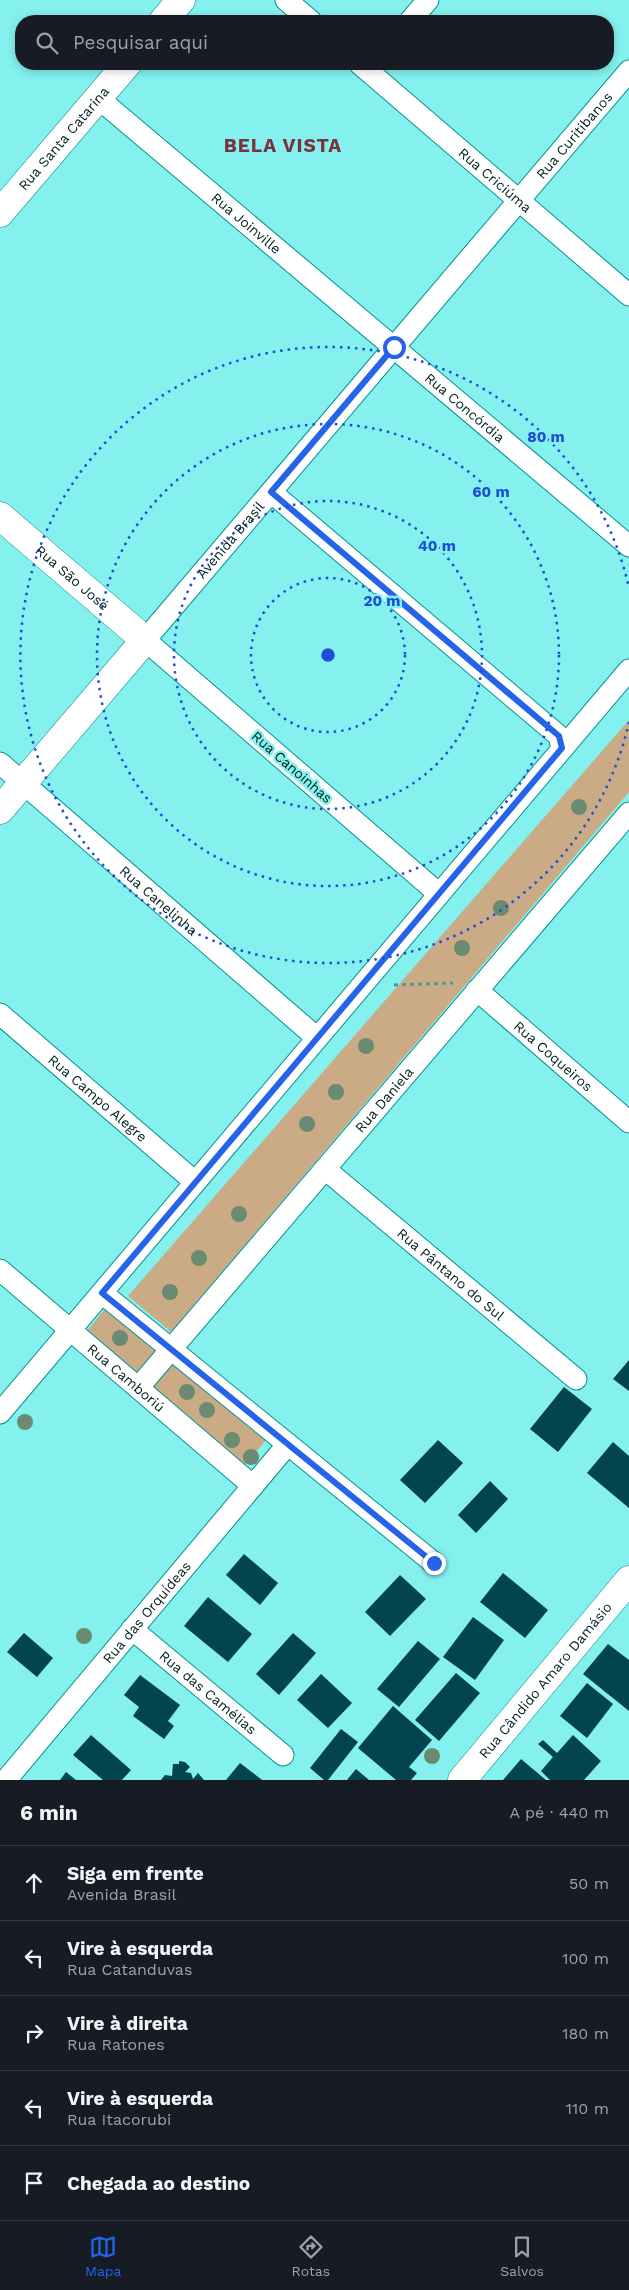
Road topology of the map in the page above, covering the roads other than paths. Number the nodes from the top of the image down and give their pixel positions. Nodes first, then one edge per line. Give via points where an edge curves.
1 (181, 0) edge
2 (286, 0) edge
3 (428, 0) edge
4 (168, 15) edge
5 (304, 15) edge
6 (415, 15) edge
7 (122, 70) edge
8 (371, 70) edge
9 (629, 70) edge
10 (98, 98) junction
11 (519, 200) junction
12 (0, 213) edge
13 (629, 294) edge
14 (394, 347) junction
15 (271, 492) junction
16 (0, 516) edge
17 (629, 546) edge
18 (144, 640) junction
19 (629, 670) edge
20 (562, 748) junction
21 (0, 763) edge
22 (23, 783) junction
23 (0, 810) edge
24 (625, 826) edge
25 (439, 894) junction
26 (481, 986) junction
27 (0, 1014) edge
28 (317, 1038) junction
29 (629, 1122) edge
30 (325, 1169) junction
31 (196, 1182) junction
32 (0, 1270) edge
33 (102, 1293) junction
34 (70, 1330) junction
35 (171, 1350) junction
36 (576, 1380) dead end
37 (138, 1388) junction
38 (0, 1413) edge
39 (288, 1444) junction
40 (253, 1486) junction
41 (434, 1563) dead end
42 (629, 1580) edge
43 (132, 1629) junction
44 (283, 1756) dead end
45 (4, 1777) edge
46 (462, 1780) edge

1 - 4 main road
2 - 5 street
3 - 6 street
7 - 10 main road, Rua Santa Catarina
8 - 11 street, Rua Criciúma
9 - 11 street, Rua Curitibanos
10 - 12 main road, Rua Santa Catarina
10 - 14 street, Rua Joinville
11 - 13 street, Rua Criciúma
11 - 14 street, Avenida Brasil
14 - 15 street, Avenida Brasil
14 - 17 street, Rua Concórdia
15 - 18 street, Avenida Brasil
15 - 20 street via 559,736
16 - 18 main road, Rua São José
18 - 22 main road, Avenida Brasil
18 - 25 street, Rua Canoinhas
19 - 20 street
20 - 25 street
21 - 22 street, Rua Canelinha
22 - 23 main road, Avenida Brasil
22 - 28 street, Rua Canelinha
24 - 26 street, Rua Daniela
25 - 28 street
26 - 29 street, Rua Coqueiros
26 - 30 street, Rua Daniela
27 - 31 street, Rua Campo Alegre
28 - 31 street
30 - 35 street, Rua Daniela
30 - 36 street, Rua Pântano do Sul
31 - 33 street
32 - 34 street, Rua Camboriú
33 - 34 street
33 - 35 street
34 - 37 street, Rua Camboriú
34 - 38 street
35 - 37 street, Rua Daniela
35 - 39 street
37 - 40 street, Rua Camboriú
39 - 40 street, Rua das Orquídeas
39 - 41 street
40 - 43 street, Rua das Orquídeas
42 - 46 main road, Rua Cândido Amaro Damásio
43 - 44 street, Rua das Camélias
43 - 45 street, Rua das Orquídeas

